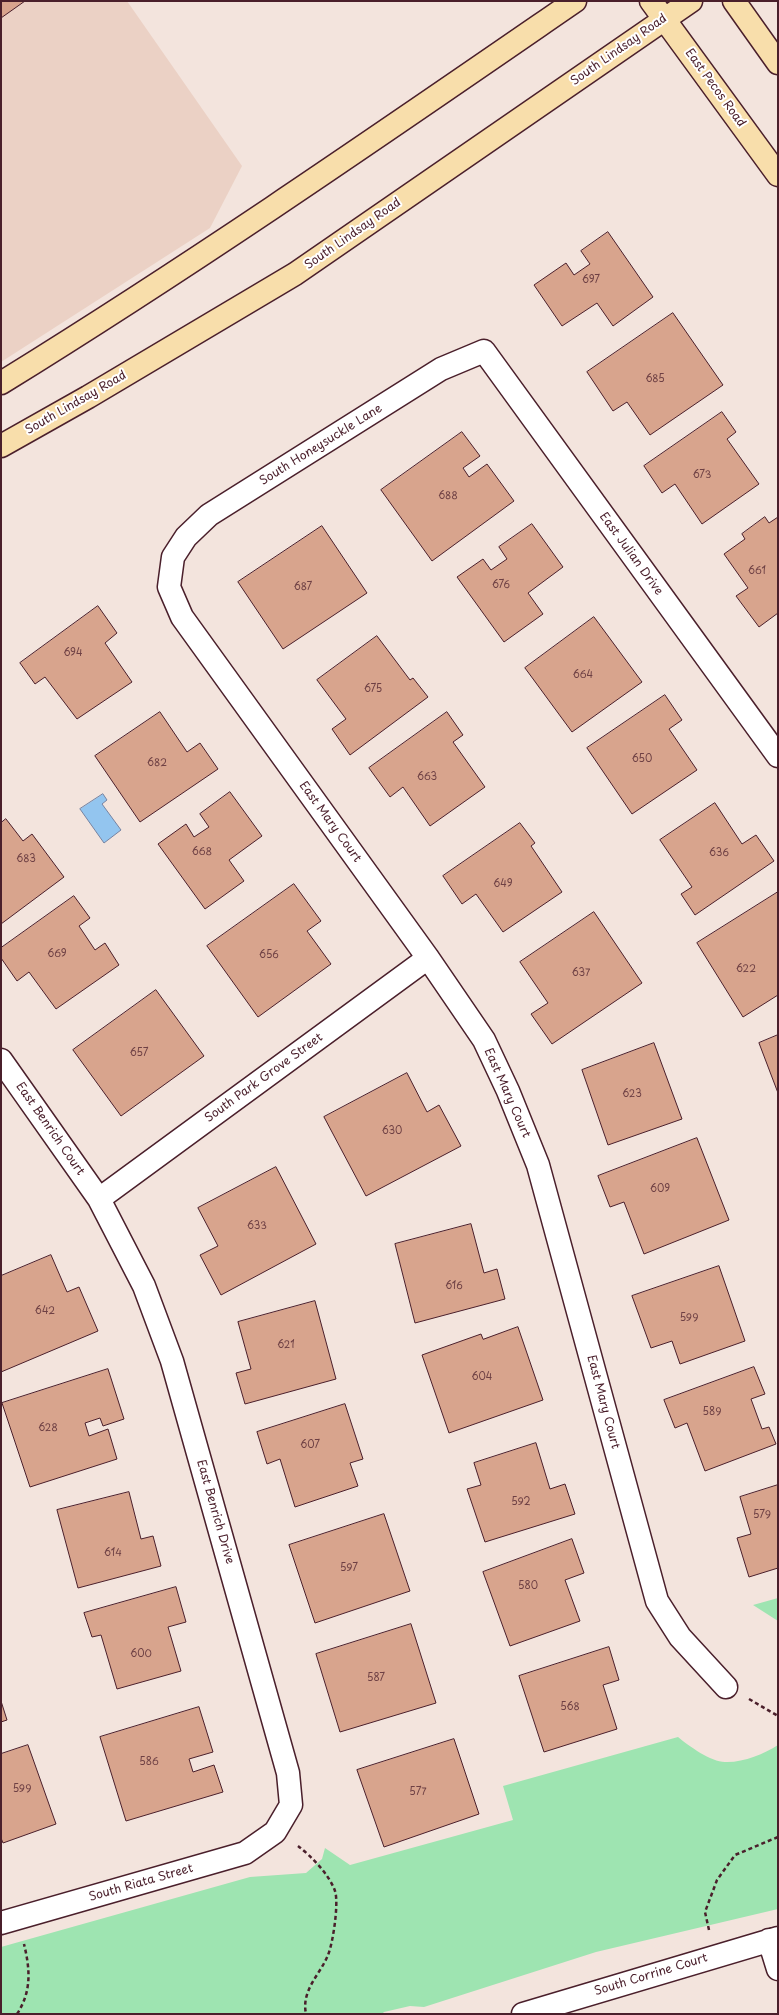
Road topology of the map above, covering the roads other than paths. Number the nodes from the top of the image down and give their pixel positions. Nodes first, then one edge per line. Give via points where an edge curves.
1 (575, 1) edge
2 (651, 1) edge
3 (691, 1) edge
4 (734, 1) edge
5 (664, 19) junction
6 (778, 63) edge
7 (778, 175) edge
8 (484, 351) joint
9 (1, 383) edge
10 (1, 446) edge
11 (173, 557) joint
12 (778, 756) edge
13 (428, 958) junction
14 (1, 1060) edge
15 (99, 1199) junction
16 (726, 1687) road end
17 (275, 1832) joint
18 (9, 1921) edge
19 (773, 1939) edge
20 (778, 1969) edge
21 (523, 2014) edge

1 - 9 main road via 236,233
2 - 5 main road, East Pecos Road
3 - 5 main road, South Lindsay Road
4 - 6 main road
5 - 7 main road, East Pecos Road
5 - 10 main road, South Lindsay Road via 295,274
8 - 11 street, South Honeysuckle Lane via 441,369 209,515 186,537
8 - 12 street, East Julian Drive
11 - 13 street, East Mary Court via 169,587 182,617
13 - 15 street, South Park Grove Street
13 - 16 street, East Mary Court via 484,1040 538,1165 657,1601 680,1636
14 - 15 street, East Benrich Court
15 - 17 street, East Benrich Drive via 144,1286 172,1360 288,1773 291,1805
17 - 18 street, South Riata Street via 246,1853
19 - 20 street
19 - 21 street, South Corrine Court

